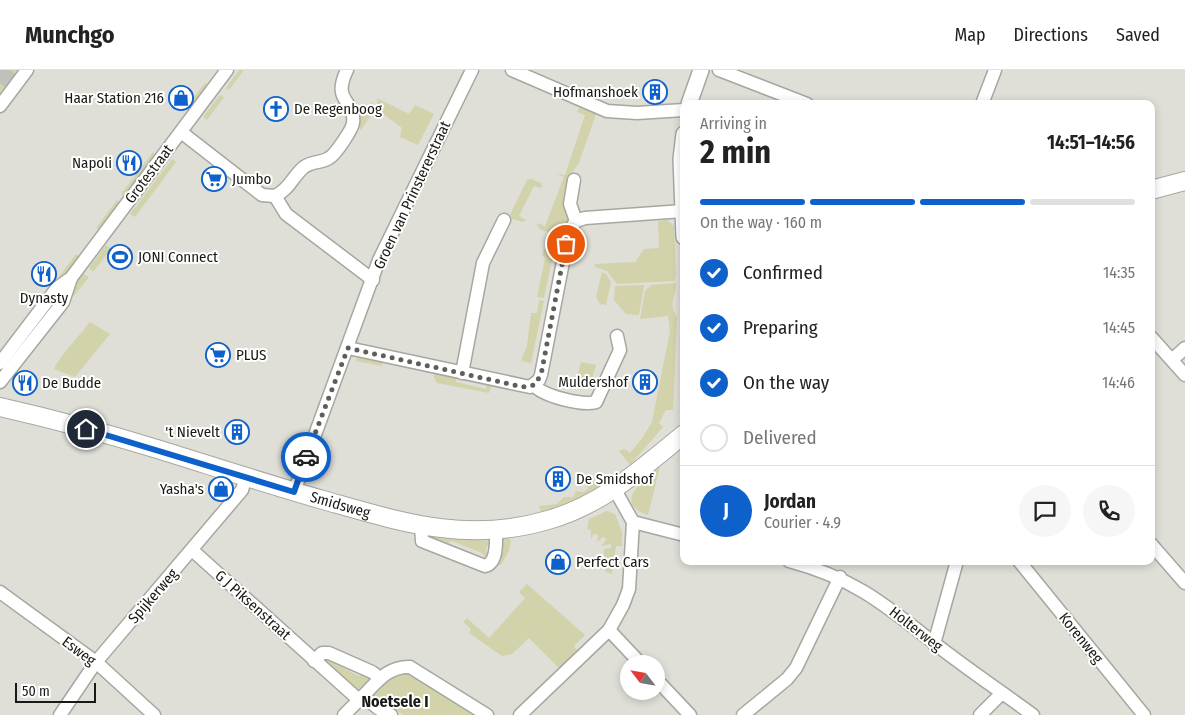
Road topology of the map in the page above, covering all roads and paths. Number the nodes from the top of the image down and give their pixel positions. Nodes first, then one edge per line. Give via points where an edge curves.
1 (28, 70) edge
2 (227, 70) edge
3 (347, 70) edge
4 (472, 70) edge
5 (512, 70) edge
6 (701, 70) edge
7 (719, 70) edge
8 (995, 70) edge
9 (690, 100) edge
10 (797, 100) edge
11 (984, 100) edge
12 (0, 106) edge
13 (680, 110) edge
14 (181, 132) junction
15 (574, 180) dead end
16 (1185, 181) edge
17 (1155, 189) edge
18 (275, 196) junction
19 (680, 211) edge
20 (504, 220) dead end
21 (576, 220) junction
22 (373, 280) junction
23 (617, 336) dead end
24 (28, 337) junction
25 (1155, 341) edge
26 (348, 348) junction
27 (1185, 348) edge
28 (1173, 359) junction
29 (0, 363) edge
30 (462, 373) junction
31 (1185, 375) edge
32 (0, 382) edge
33 (534, 385) junction
34 (0, 407) edge
35 (680, 425) edge
36 (680, 437) edge
37 (636, 474) junction
38 (246, 477) junction
39 (615, 490) junction
40 (294, 492) junction
41 (634, 522) junction
42 (421, 526) junction
43 (496, 530) junction
44 (680, 534) edge
45 (1155, 549) edge
46 (192, 550) junction
47 (802, 565) edge
48 (956, 565) edge
49 (1022, 565) edge
50 (840, 577) junction
51 (1185, 583) edge
52 (0, 592) edge
53 (609, 630) junction
54 (934, 644) junction
55 (633, 655) edge
56 (314, 661) junction
57 (96, 662) junction
58 (380, 678) junction
59 (665, 689) edge
60 (1002, 692) junction
61 (361, 698) junction
62 (60, 715) edge
63 (154, 715) edge
64 (344, 715) edge
65 (392, 715) edge
66 (487, 715) edge
67 (520, 715) edge
68 (690, 715) edge
69 (743, 715) edge
70 (980, 715) edge
71 (1033, 715) edge
72 (1144, 715) edge

1 - 12 street
2 - 14 street, Grotestraat
3 - 18 street via 341,93 352,110 352,128 332,156 306,165 291,184
4 - 22 street, Groen van Prinstererstraat via 379,260
5 - 13 street via 600,109 636,113
6 - 9 street
7 - 10 street
8 - 11 street
14 - 18 street via 262,195
14 - 24 street, Grotestraat via 71,278 57,288
15 - 21 street via 570,204
16 - 17 main road
18 - 22 street via 286,214
19 - 21 street
20 - 30 street via 483,263
21 - 33 street via 569,231 541,375
22 - 26 street, Groen van Prinstererstraat
23 - 33 street via 620,350 596,402 546,395
24 - 29 street, Grotestraat
24 - 32 street, Grotestraat
25 - 28 street
26 - 30 street
26 - 40 street, Groen van Prinstererstraat
27 - 28 street
28 - 31 street
30 - 33 street via 523,387
34 - 38 main road, Smidsweg via 118,437
35 - 37 main road, Smidsweg
36 - 37 main road, Smidsweg
37 - 39 main road, Smidsweg
38 - 40 main road, Smidsweg
38 - 46 street, Spijkerweg via 242,490
39 - 41 street
39 - 43 main road, Smidsweg via 550,520
40 - 42 main road, Smidsweg
41 - 44 street
41 - 53 street via 629,589
42 - 43 main road, Smidsweg via 472,532
42 - 43 street via 422,541 485,566 492,560 497,545
45 - 51 street
46 - 56 street, G J Piksenstraat
46 - 57 street, Spijkerweg
47 - 50 street, Holterweg
48 - 54 street
49 - 72 street, Korenweg
50 - 54 street, Holterweg via 900,615
50 - 69 street via 796,668
52 - 57 street, Esweg
53 - 55 street
53 - 67 street
54 - 60 street, Holterweg
56 - 58 street via 322,653 329,653
56 - 61 street, G J Piksenstraat
57 - 62 street, Spijkerweg
57 - 63 street, Esweg
58 - 61 street
58 - 66 street via 399,666 410,667
59 - 68 street
60 - 70 street
60 - 71 street, Holterweg
61 - 64 street
61 - 65 street, G J Piksenstraat

